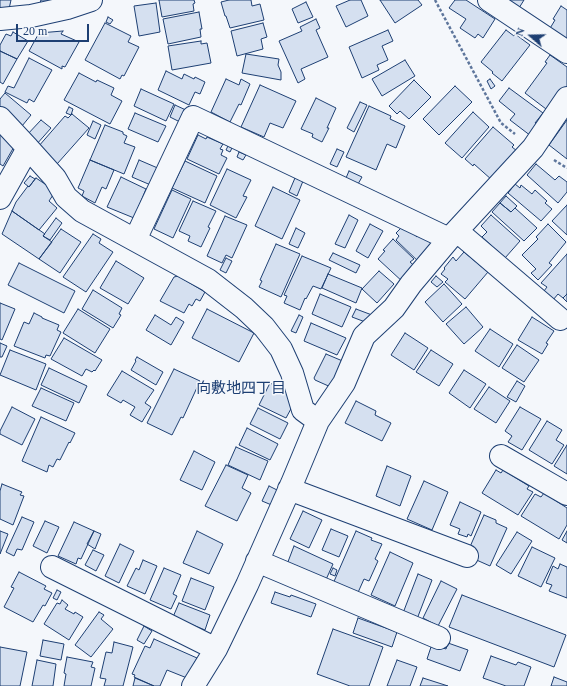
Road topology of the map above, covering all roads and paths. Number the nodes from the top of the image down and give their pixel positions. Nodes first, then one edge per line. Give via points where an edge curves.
1 (90, 0) edge
2 (435, 0) edge
3 (489, 0) edge
4 (0, 19) edge
5 (567, 52) edge
6 (567, 98) edge
7 (0, 118) edge
8 (28, 148) junction
9 (533, 148) junction
10 (567, 168) edge
11 (0, 198) edge
12 (453, 235) junction
13 (135, 240) junction
14 (560, 319) dead end
15 (318, 421) junction
16 (501, 456) dead end
17 (289, 489) junction
18 (567, 494) edge
19 (468, 556) dead end
20 (257, 561) junction
21 (52, 567) dead end
22 (439, 638) dead end
23 (216, 649) junction
24 (193, 686) edge

1 - 4 street via 30,16
2 - 9 path via 501,123
3 - 5 street
6 - 9 street
7 - 8 street
8 - 11 street
8 - 13 street via 55,178 66,197 82,211
9 - 10 path
9 - 12 street
12 - 13 street via 193,117
12 - 14 street
12 - 15 street via 394,308 364,336 344,383
13 - 15 street via 208,280 264,327 281,349 292,373 303,410
15 - 17 street
16 - 18 street
17 - 19 street
17 - 20 street
20 - 22 street
20 - 23 street
21 - 23 street
23 - 24 street

